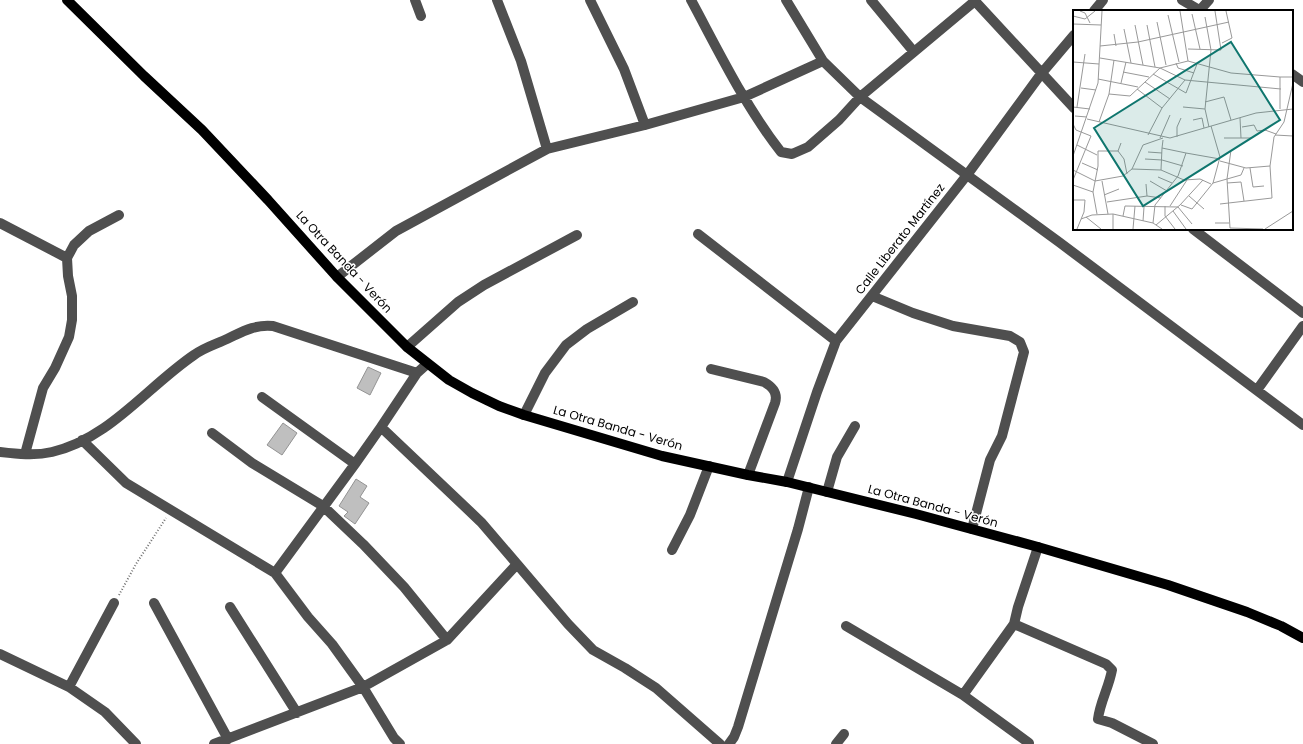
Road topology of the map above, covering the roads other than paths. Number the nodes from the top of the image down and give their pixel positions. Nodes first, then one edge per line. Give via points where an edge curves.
1 (67, 0) edge
2 (415, 0) edge
3 (497, 0) edge
4 (590, 0) edge
5 (691, 0) edge
6 (786, 0) edge
7 (871, 0) edge
8 (975, 0) edge
9 (1103, 0) edge
10 (1182, 0) edge
11 (1209, 0) edge
12 (1095, 10) edge
13 (1198, 10) edge
14 (1201, 10) edge
15 (421, 16) dead end
16 (1073, 36) edge
17 (914, 52) junction
18 (823, 61) junction
19 (1041, 74) junction
20 (1293, 75) edge
21 (1303, 82) edge
22 (744, 97) junction
23 (860, 97) junction
24 (1073, 107) edge
25 (645, 125) junction
26 (547, 149) junction
27 (967, 175) junction
28 (119, 215) dead end
29 (0, 222) edge
30 (1194, 230) edge
31 (698, 234) dead end
32 (577, 235) dead end
33 (67, 258) junction
34 (337, 277) junction
35 (872, 296) junction
36 (633, 302) dead end
37 (1303, 313) edge
38 (1303, 326) edge
39 (836, 341) junction
40 (407, 347) junction
41 (427, 364) junction
42 (711, 368) dead end
43 (417, 373) junction
44 (1257, 390) junction
45 (262, 397) dead end
46 (524, 415) junction
47 (1303, 425) edge
48 (855, 426) dead end
49 (381, 427) junction
50 (212, 433) dead end
51 (82, 440) junction
52 (0, 452) edge
53 (25, 454) junction
54 (355, 464) junction
55 (709, 466) junction
56 (748, 475) junction
57 (787, 482) junction
58 (809, 487) junction
59 (827, 492) junction
60 (323, 506) junction
61 (972, 529) junction
62 (1038, 547) junction
63 (672, 550) dead end
64 (516, 564) junction
65 (275, 573) junction
66 (114, 603) road end
67 (154, 604) dead end
68 (230, 607) dead end
69 (1014, 624) junction
70 (846, 626) dead end
71 (1303, 638) edge
72 (446, 640) junction
73 (0, 654) edge
74 (69, 687) junction
75 (363, 687) junction
76 (963, 695) junction
77 (297, 713) junction
78 (844, 734) dead end
79 (228, 739) junction
80 (1029, 743) edge
81 (136, 744) edge
82 (214, 744) edge
83 (400, 744) edge
84 (720, 744) edge
85 (729, 744) edge
86 (836, 744) edge
87 (1153, 744) edge

1 - 34 main road, La Otra Banda - Verón via 202,130
2 - 15 street
3 - 26 street via 521,61
4 - 25 street via 624,69
5 - 22 street
6 - 18 street
7 - 17 street
8 - 17 street
8 - 19 street
9 - 12 street
10 - 13 street
11 - 14 street
16 - 19 street, Calle Liberato Martínez
17 - 23 street
18 - 22 street
18 - 23 street
19 - 24 street
19 - 27 street, Calle Liberato Martínez
20 - 21 street
22 - 23 street via 781,152 792,154 808,147 839,120
22 - 25 street
23 - 27 street
25 - 26 street
26 - 34 street via 396,231
27 - 35 street, Calle Liberato Martínez
27 - 44 street
28 - 33 street via 89,231 74,245
29 - 33 street
30 - 37 street
31 - 39 street
32 - 40 street via 471,293
33 - 53 street via 72,296 69,337 43,388
34 - 40 main road, La Otra Banda - Verón
35 - 39 street, Calle Liberato Martínez
35 - 61 street via 953,326 1010,336 1020,342 1024,352 1022,360 1002,436 990,460
36 - 46 street via 566,345 545,373
38 - 44 street
39 - 57 street, Calle Liberato Martínez
40 - 41 main road, La Otra Banda - Verón
41 - 43 street
41 - 46 main road, La Otra Banda - Verón via 472,394
42 - 56 street via 764,382 775,392 775,403
43 - 49 street
43 - 51 street via 263,325 250,328 194,354 115,420
44 - 47 street
45 - 54 street
46 - 55 main road, La Otra Banda - Verón via 662,456
48 - 59 street via 837,457
49 - 54 street
49 - 64 street via 481,522
50 - 60 street via 252,464
51 - 53 street via 52,452
51 - 65 street via 126,483
52 - 53 street
54 - 60 street
55 - 56 main road, La Otra Banda - Verón
55 - 63 street via 690,515
56 - 57 main road, La Otra Banda - Verón
57 - 58 main road, La Otra Banda - Verón
58 - 59 main road, La Otra Banda - Verón
58 - 85 street via 738,727
59 - 61 main road, La Otra Banda - Verón
60 - 65 street
60 - 72 street via 404,587
61 - 62 main road, La Otra Banda - Verón
62 - 69 street
62 - 71 main road, La Otra Banda - Verón via 1212,599 1281,626
64 - 72 street
64 - 84 street via 593,650 656,688
65 - 75 street
66 - 74 street
67 - 79 street
68 - 77 street
69 - 76 street
69 - 87 street via 1106,664 1112,670 1111,678 1099,709 1098,719 1112,723
70 - 76 street
72 - 75 street
73 - 74 street
74 - 81 street via 105,712
75 - 77 street
75 - 83 street
76 - 80 street
77 - 79 street
78 - 86 street
79 - 82 street

